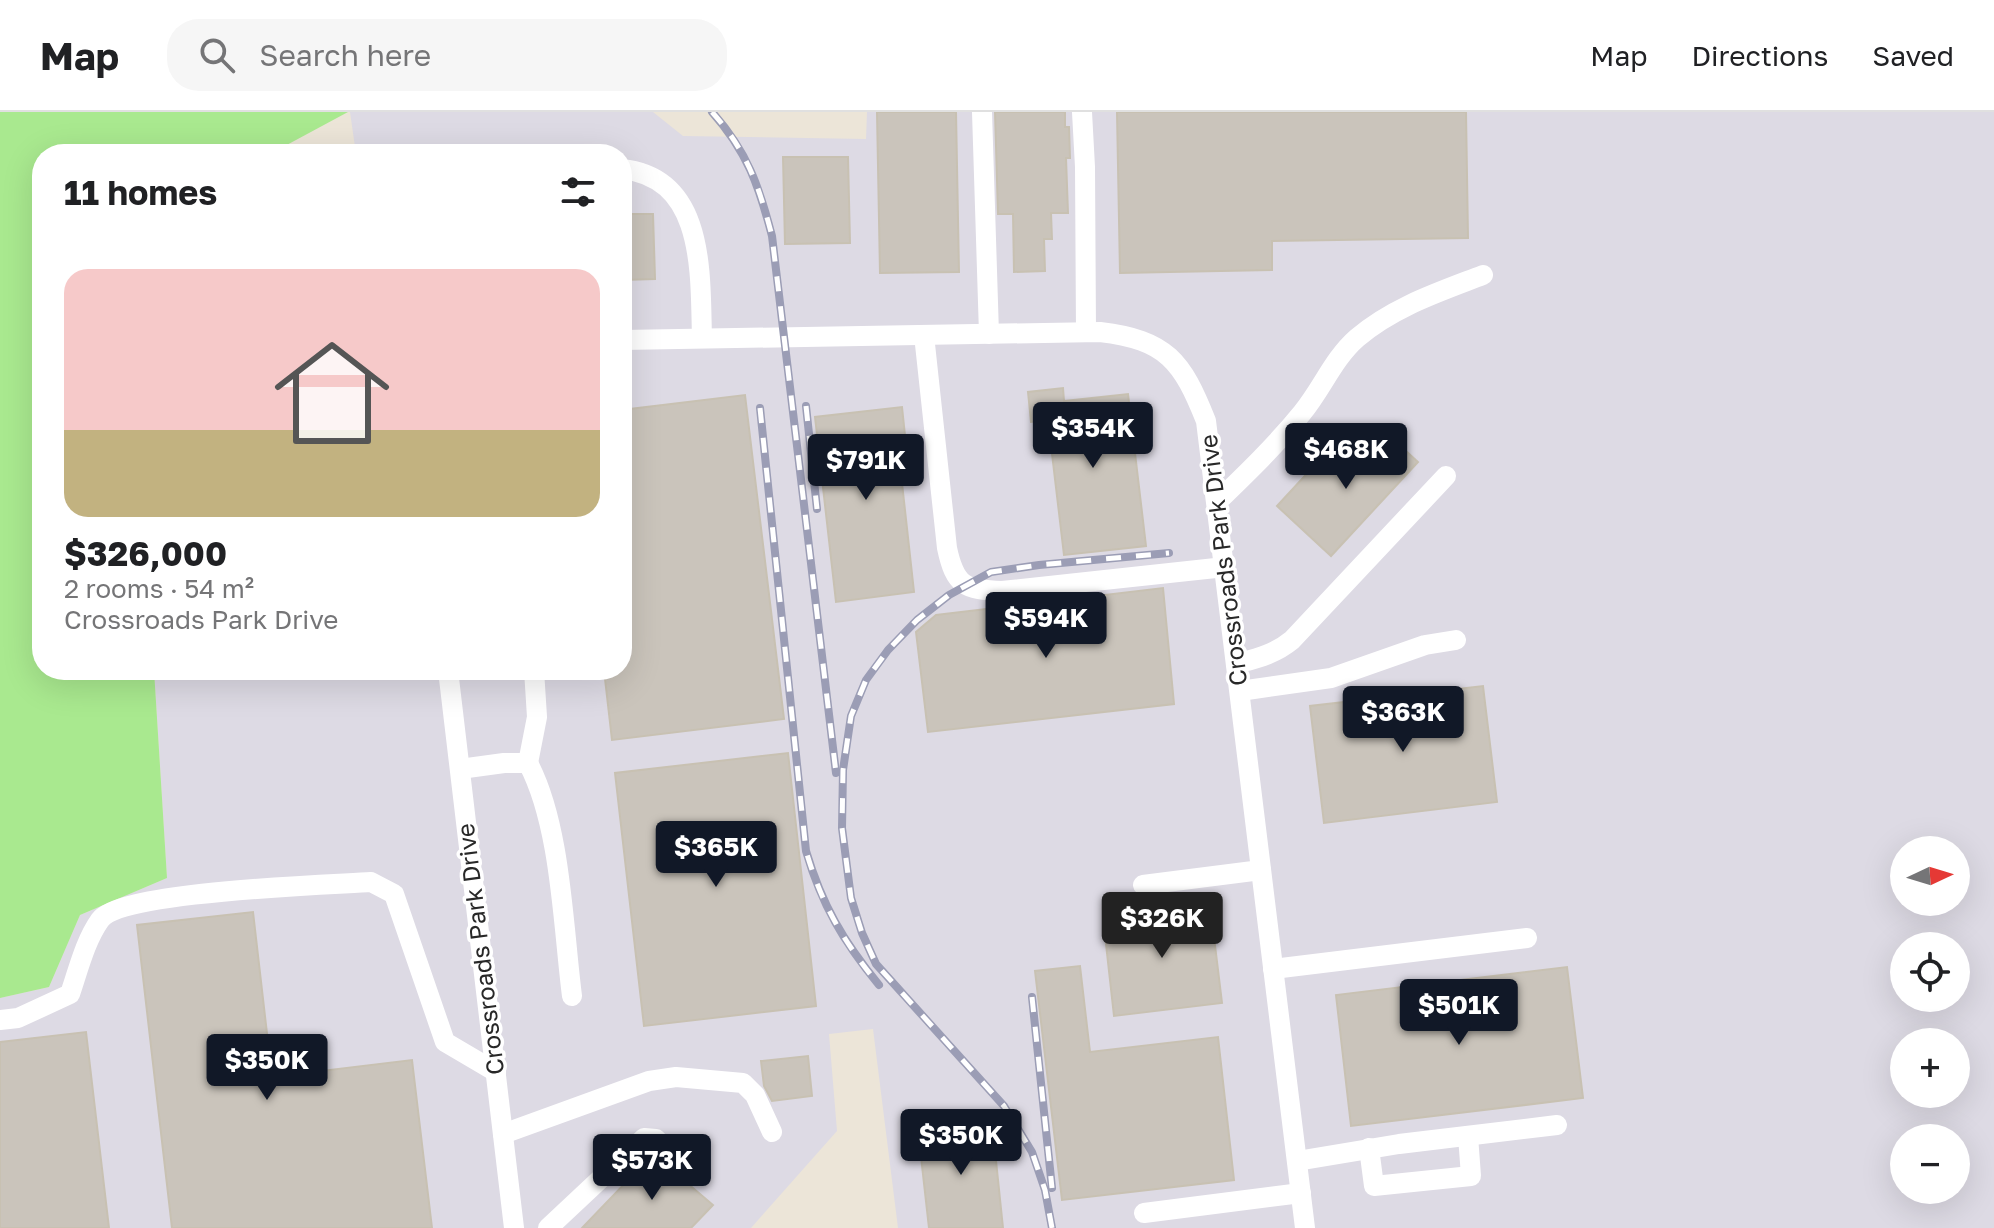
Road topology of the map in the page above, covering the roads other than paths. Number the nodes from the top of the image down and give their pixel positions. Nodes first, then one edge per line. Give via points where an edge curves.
1 (982, 112) edge
2 (1082, 112) edge
3 (632, 171) edge
4 (1483, 275) dead end
5 (1086, 332) junction
6 (989, 334) junction
7 (924, 335) junction
8 (702, 338) junction
9 (632, 340) edge
10 (1446, 476) dead end
11 (1217, 502) junction
12 (1225, 567) junction
13 (1456, 640) dead end
14 (1236, 664) junction
15 (449, 680) edge
16 (535, 680) edge
17 (1240, 691) junction
18 (528, 763) junction
19 (460, 769) junction
20 (1261, 870) junction
21 (1143, 885) dead end
22 (1527, 938) dead end
23 (1273, 969) junction
24 (572, 996) dead end
25 (0, 1020) edge
26 (496, 1072) junction
27 (1557, 1125) dead end
28 (772, 1132) dead end
29 (503, 1134) junction
30 (1468, 1136) junction
31 (1369, 1148) junction
32 (1297, 1161) junction
33 (689, 1170) dead end
34 (1301, 1193) junction
35 (1144, 1213) dead end
36 (514, 1228) edge
37 (548, 1228) edge
38 (1305, 1228) edge

1 - 6 street
2 - 5 street
3 - 8 street via 673,190 687,213 700,277
4 - 11 street via 1385,317 1354,340 1305,410
5 - 6 street, Crossroads Park Drive
5 - 11 street, Crossroads Park Drive via 1132,336 1179,365 1206,421
6 - 7 street, Crossroads Park Drive
7 - 8 street, Crossroads Park Drive
7 - 12 street via 947,548 965,586 1002,591
8 - 9 street, Crossroads Park Drive
10 - 14 street via 1292,640 1280,650
11 - 12 street, Crossroads Park Drive
12 - 14 street, Crossroads Park Drive
13 - 17 street via 1425,645 1331,678
14 - 17 street, Crossroads Park Drive
15 - 19 street, Crossroads Park Drive
16 - 18 street via 537,717
17 - 20 street, Crossroads Park Drive
18 - 19 street
18 - 24 street via 552,831
19 - 26 street, Crossroads Park Drive
20 - 21 street
20 - 23 street, Crossroads Park Drive
22 - 23 street
23 - 32 street, Crossroads Park Drive
25 - 26 street via 18,1018 70,994 100,919 116,909 158,898 371,882 394,894 445,1042
26 - 29 street, Crossroads Park Drive
27 - 30 street
28 - 29 street via 755,1095 743,1083 676,1077 649,1081
29 - 36 street, Crossroads Park Drive
30 - 31 street
30 - 31 street via 1471,1176 1374,1186
31 - 32 street
32 - 34 street, Crossroads Park Drive
33 - 37 street via 656,1139 644,1138
34 - 35 street
34 - 38 street, Crossroads Park Drive

